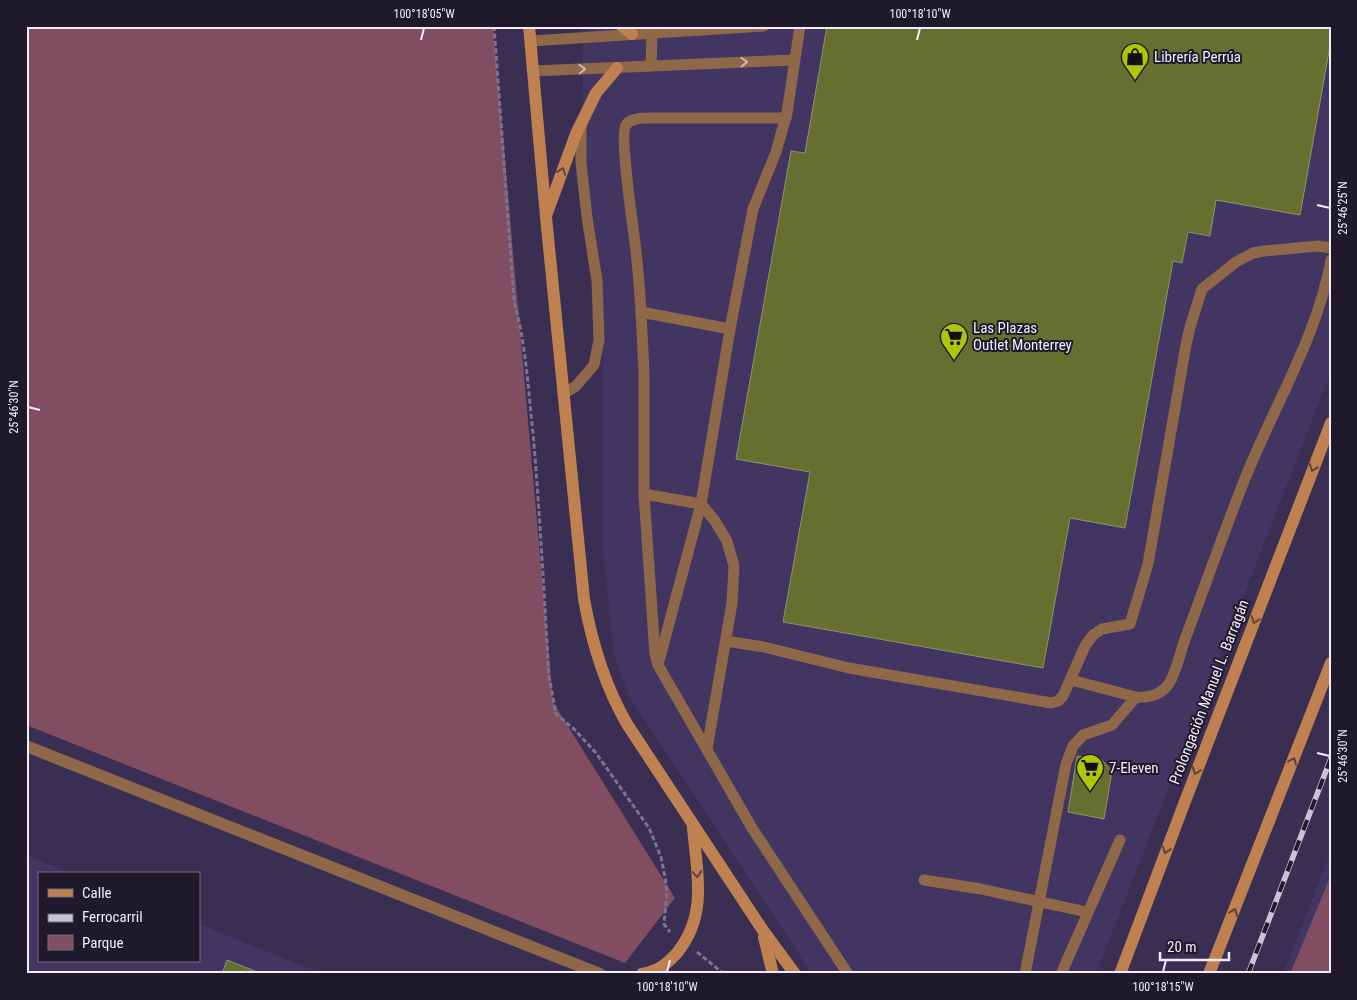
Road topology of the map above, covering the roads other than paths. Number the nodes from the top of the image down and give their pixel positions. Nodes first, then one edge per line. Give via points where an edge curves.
1 (529, 26) edge
2 (764, 26) edge
3 (800, 26) edge
4 (627, 30) edge
5 (652, 33) junction
6 (531, 41) junction
7 (794, 60) junction
8 (651, 66) junction
9 (616, 68) junction
10 (533, 71) junction
11 (786, 118) junction
12 (581, 124) junction
13 (546, 217) junction
14 (1331, 248) edge
15 (1331, 260) edge
16 (642, 312) junction
17 (730, 329) junction
18 (563, 394) junction
19 (1331, 423) edge
20 (644, 494) junction
21 (701, 504) junction
22 (726, 641) junction
23 (1331, 663) edge
24 (658, 665) junction
25 (1071, 680) junction
26 (1136, 697) junction
27 (26, 746) edge
28 (708, 749) junction
29 (692, 826) junction
30 (1120, 840) dead end
31 (924, 880) dead end
32 (1040, 901) junction
33 (1087, 912) junction
34 (762, 929) junction
35 (600, 974) edge
36 (642, 974) edge
37 (773, 974) edge
38 (795, 974) edge
39 (848, 974) edge
40 (1025, 974) edge
41 (1061, 974) edge
42 (1120, 974) edge
43 (1209, 974) edge

1 - 6 street
2 - 5 lane
3 - 7 lane
4 - 5 lane
4 - 6 lane
5 - 8 lane
6 - 10 street
8 -> 7 lane
7 - 11 lane
8 - 9 lane
10 -> 9 lane
9 - 12 street via 596,93
10 - 13 street
11 - 16 lane via 655,118 638,119 626,125 628,184
11 - 17 lane via 753,209
13 -> 12 street
12 - 18 lane via 581,163 597,281 599,340 594,365 576,386
13 - 18 street
14 - 25 lane via 1318,246 1253,253 1202,289 1186,345 1148,564 1130,624 1102,629 1094,635 1085,646
15 - 26 lane via 1317,312 1246,478 1171,680 1164,690 1155,695
16 - 17 lane
16 - 20 lane
17 - 21 lane
18 - 29 street via 584,599 598,662 627,724
19 -> 42 street, Prolongación Manuel L. Barragán
20 - 21 lane
20 - 24 lane
21 - 22 lane via 727,541 734,566
21 - 24 lane
22 - 25 lane via 848,668 1051,703 1063,696
22 - 28 lane
43 -> 23 street
24 - 28 lane
25 - 26 lane
26 - 32 lane via 1112,725 1083,735 1068,756
27 - 35 street
28 - 39 lane via 752,828
29 - 34 street
29 -> 36 street via 698,880 697,914 691,932 667,964
30 - 33 lane
31 - 32 lane
32 - 33 lane
32 - 40 lane
33 - 41 lane
34 - 37 street
34 - 38 street

